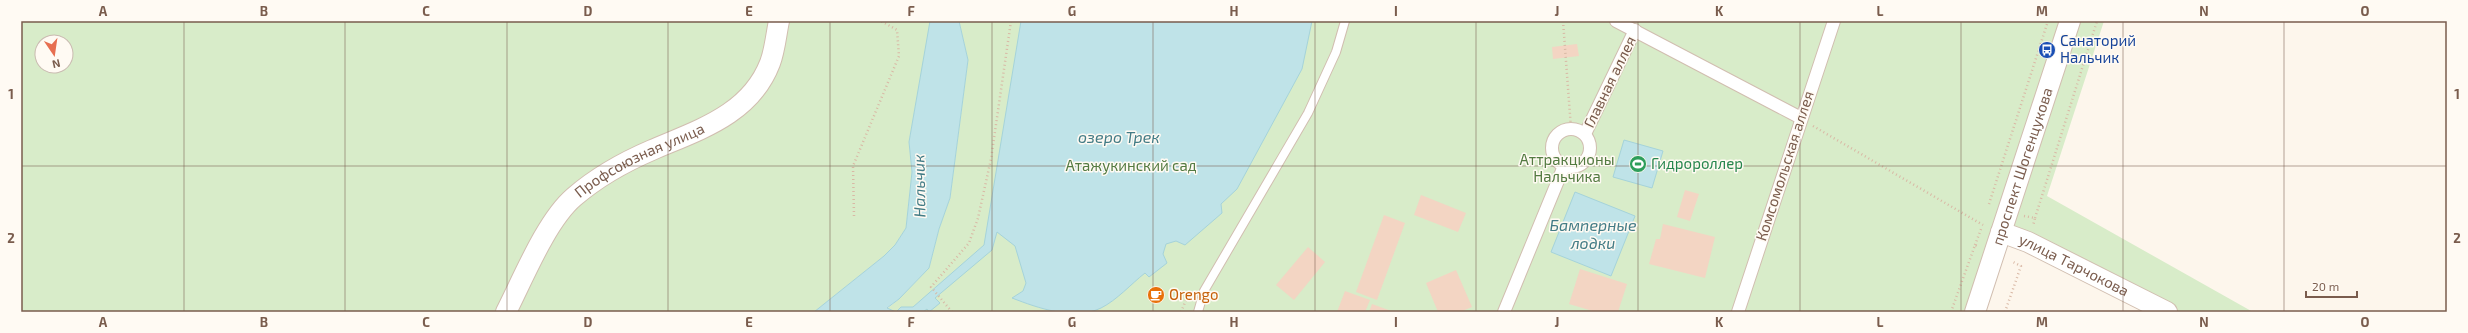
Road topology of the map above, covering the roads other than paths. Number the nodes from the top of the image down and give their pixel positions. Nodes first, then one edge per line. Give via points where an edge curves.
1 (779, 21) edge
2 (1345, 21) edge
3 (1616, 21) edge
4 (1834, 21) edge
5 (2070, 21) edge
6 (1635, 30) junction
7 (1801, 118) junction
8 (1585, 134) junction
9 (1564, 166) junction
10 (2001, 232) junction
11 (506, 312) edge
12 (1198, 312) edge
13 (1504, 312) edge
14 (1738, 312) edge
15 (1975, 312) edge
16 (2167, 312) edge

1 - 11 street, Профсоюзная улица via 770,63 742,103 709,126 650,150 601,177 573,198 548,233
2 - 12 lane via 1336,52 1308,113 1204,291
3 - 6 street
4 - 7 street, Комсомольская аллея
5 - 10 street, проспект Шогенцукова
6 - 7 street
6 - 8 street, Главная аллея
7 - 14 street, Комсомольская аллея
8 - 9 street via 1591,146 1588,159 1577,167
8 - 9 street via 1571,129 1556,135 1552,146 1554,158
9 - 13 street
10 - 15 street, проспект Шогенцукова
10 - 16 street, улица Тарчокова via 2028,242

